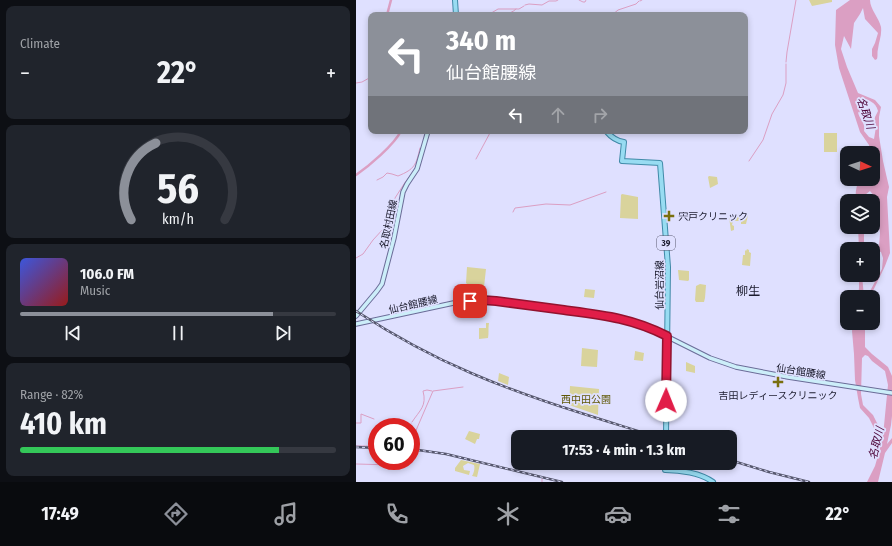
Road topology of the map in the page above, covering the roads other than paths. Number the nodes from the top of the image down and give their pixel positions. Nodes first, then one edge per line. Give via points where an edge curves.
1 (455, 0) edge
2 (456, 12) edge
3 (427, 134) edge
4 (609, 134) edge
5 (356, 316) edge
6 (356, 325) edge
7 (667, 336) junction
8 (892, 392) edge
9 (666, 430) edge
10 (679, 470) edge
11 (713, 482) edge

1 - 2 main road
3 - 5 main road, 名取村田線 via 417,169 403,192 382,284
4 - 7 main road, 仙台岩沼線 / 39 via 624,142 622,161 660,163 668,260
6 - 7 main road, 仙台館腰線 via 482,300 623,319
7 - 8 main road, 仙台館腰線 via 708,357 752,369
7 - 9 main road, 仙台岩沼線 / 39
10 - 11 main road

